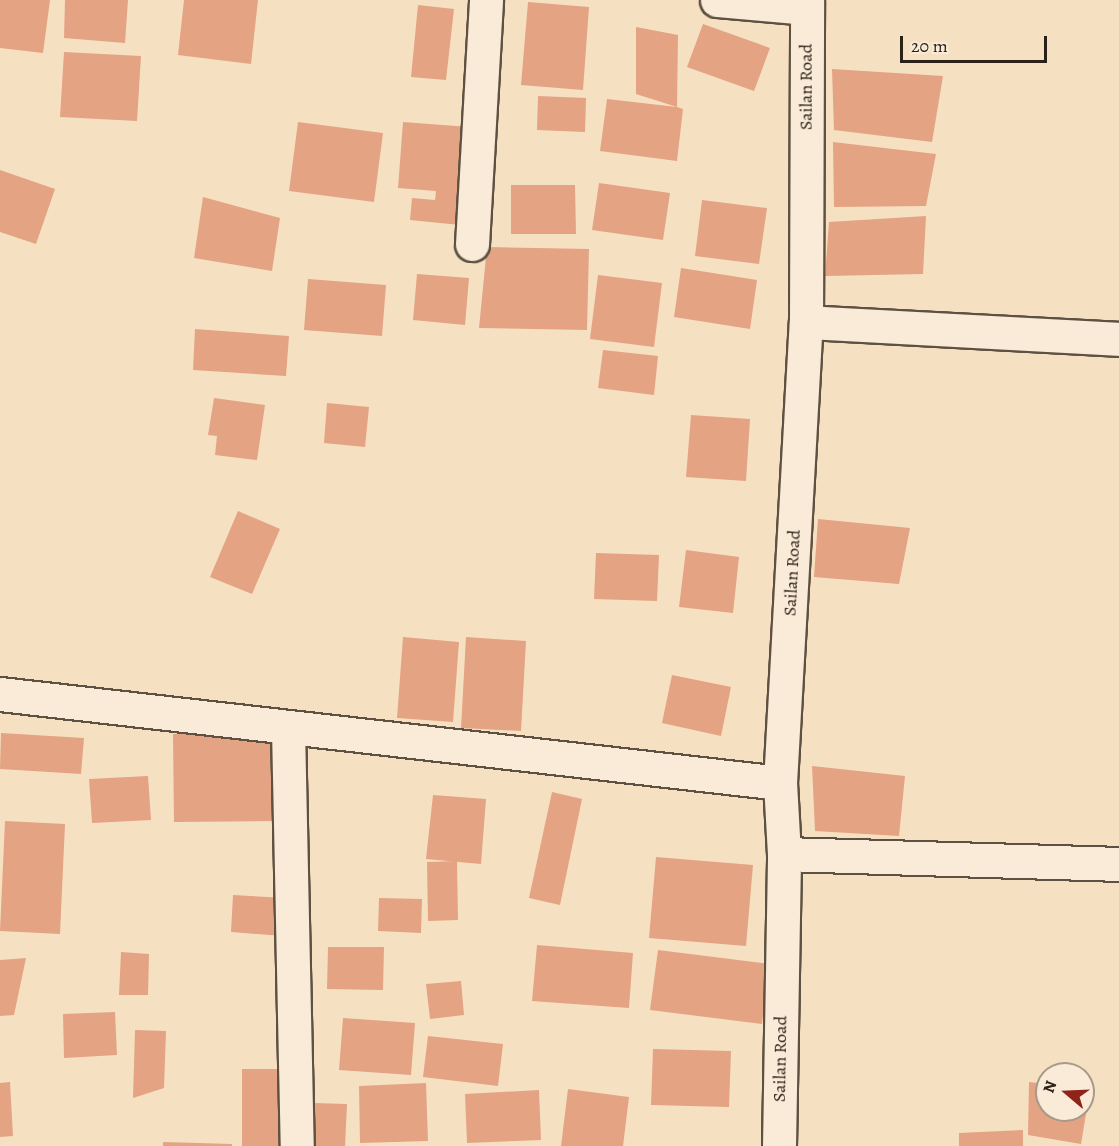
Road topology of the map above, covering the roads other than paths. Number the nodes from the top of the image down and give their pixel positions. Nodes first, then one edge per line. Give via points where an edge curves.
1 (486, 0) edge
2 (717, 0) edge
3 (806, 4) edge
4 (472, 244) dead end
5 (806, 322) junction
6 (1119, 339) edge
7 (0, 694) edge
8 (288, 728) junction
9 (780, 783) junction
10 (784, 854) junction
11 (1119, 864) edge
12 (297, 1146) edge
13 (778, 1146) edge

1 - 4 street
2 - 3 street
3 - 5 street, Sailan Road
5 - 6 street
5 - 9 street, Sailan Road
7 - 8 street
8 - 9 street
8 - 12 street
9 - 10 street, Sailan Road
10 - 11 street
10 - 13 street, Sailan Road

